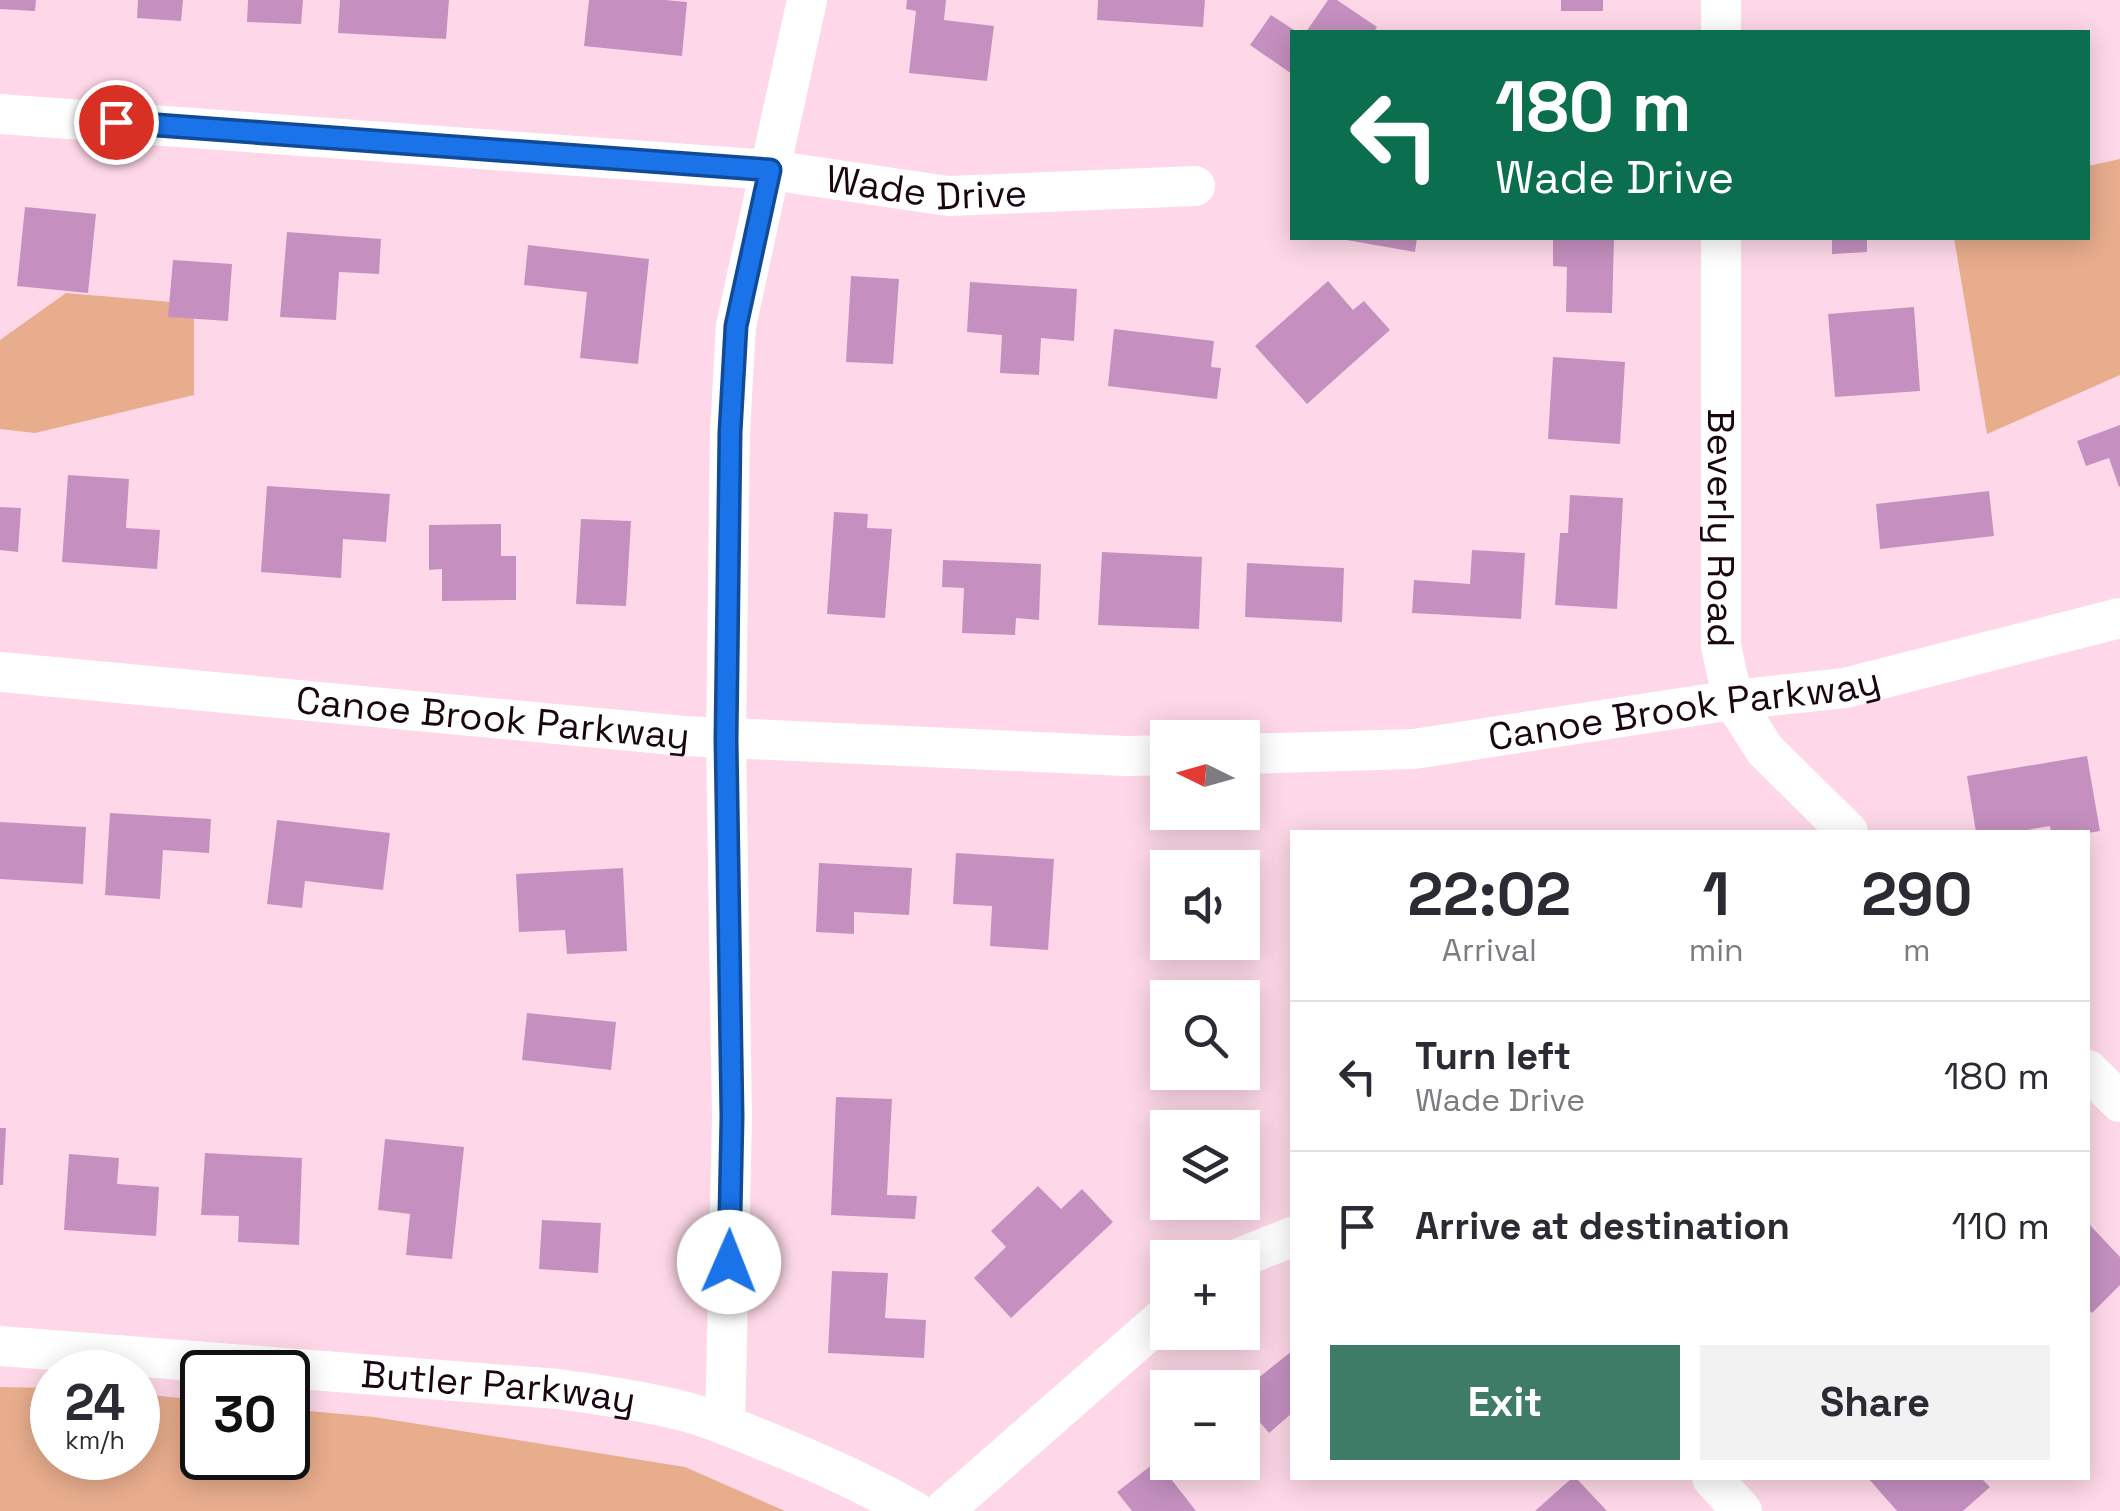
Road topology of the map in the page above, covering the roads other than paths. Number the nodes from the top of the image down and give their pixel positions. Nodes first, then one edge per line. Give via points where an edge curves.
1 (807, 0) edge
2 (1720, 0) edge
3 (1720, 30) edge
4 (0, 114) edge
5 (770, 170) junction
6 (1195, 186) dead end
7 (1721, 240) edge
8 (2120, 618) edge
9 (0, 672) edge
10 (1733, 700) junction
11 (726, 739) junction
12 (1260, 754) edge
13 (1150, 755) edge
14 (1846, 830) edge
15 (2090, 1072) edge
16 (2120, 1102) edge
17 (1290, 1238) edge
18 (1260, 1250) edge
19 (1150, 1330) edge
20 (0, 1346) edge
21 (726, 1425) junction
22 (1714, 1480) edge
23 (914, 1511) edge
24 (943, 1511) edge
25 (1742, 1511) edge

1 - 5 street
2 - 3 street
4 - 5 street, Wade Drive
5 - 6 street, Wade Drive via 948,196
5 - 11 street via 736,326
7 - 10 street, Beverly Road via 1721,646
8 - 10 street, Canoe Brook Parkway via 1846,688
9 - 11 street, Canoe Brook Parkway
10 - 12 street, Canoe Brook Parkway via 1414,750
10 - 14 street, Beverly Road via 1765,750
11 - 13 street, Canoe Brook Parkway
11 - 21 street via 732,1117
15 - 16 street
17 - 18 street
19 - 24 street
20 - 21 street, Butler Parkway via 558,1389 624,1398
21 - 23 street, Butler Parkway
22 - 25 street

